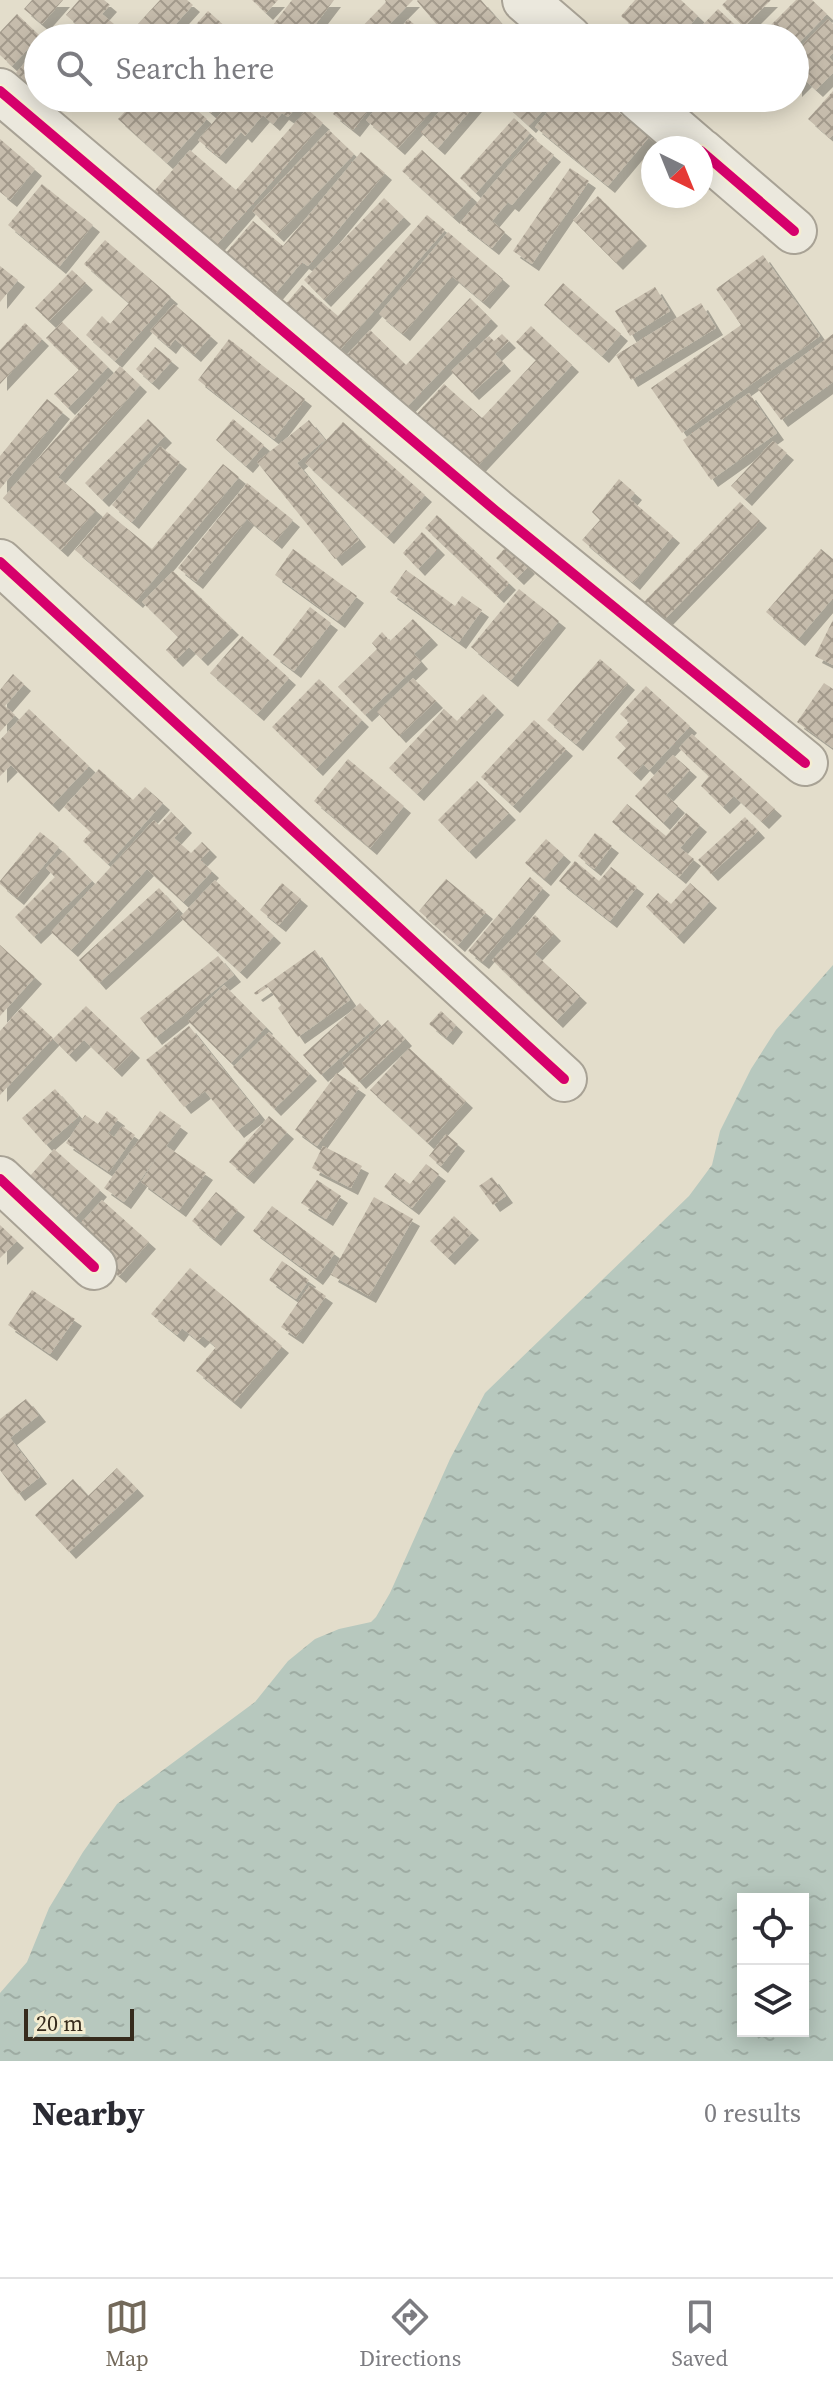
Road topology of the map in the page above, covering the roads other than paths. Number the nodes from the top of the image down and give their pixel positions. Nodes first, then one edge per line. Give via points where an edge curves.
1 (525, 0) edge
2 (553, 24) edge
3 (0, 91) edge
4 (24, 111) edge
5 (25, 112) edge
6 (655, 112) edge
7 (683, 136) edge
8 (713, 162) edge
9 (794, 231) dead end
10 (0, 562) edge
11 (805, 763) dead end
12 (564, 1079) dead end
13 (0, 1179) edge
14 (94, 1267) dead end

1 - 2 street
3 - 4 street
5 - 11 street via 496,511
6 - 7 street
8 - 9 street
10 - 12 street
13 - 14 street

